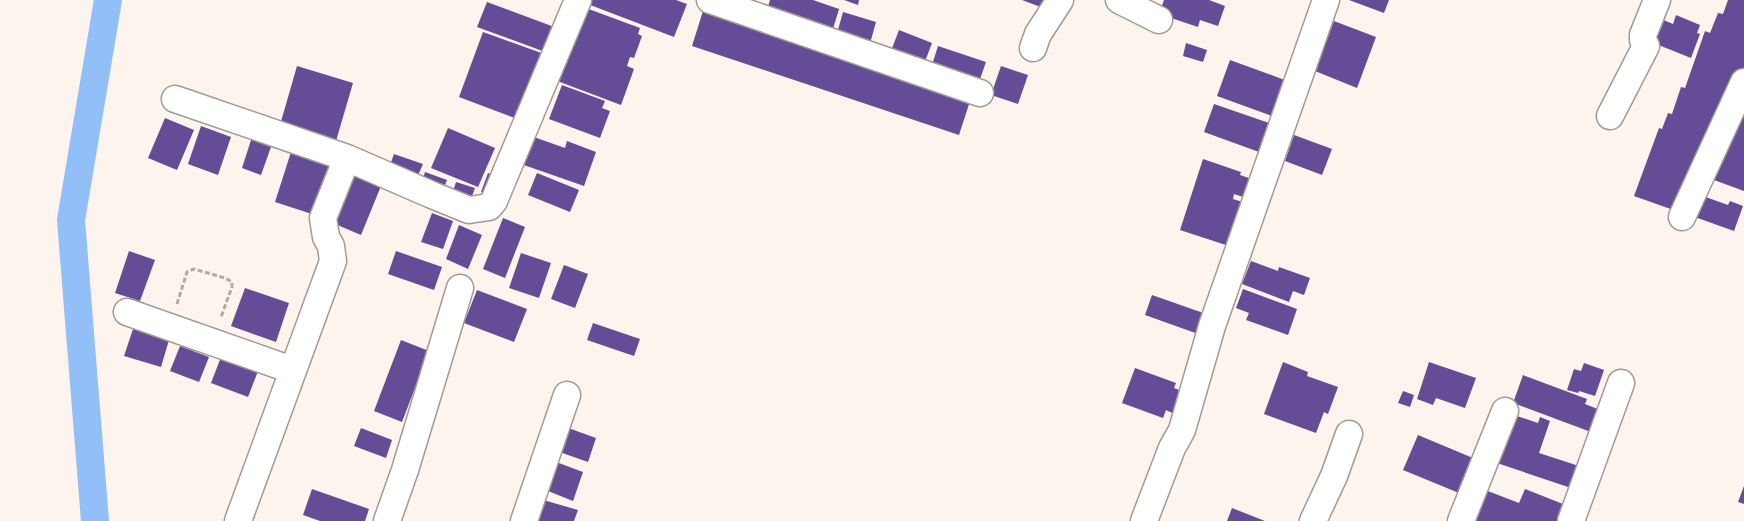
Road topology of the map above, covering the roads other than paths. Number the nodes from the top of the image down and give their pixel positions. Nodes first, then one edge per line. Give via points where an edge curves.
1 (578, 0) edge
2 (710, 0) edge
3 (1060, 0) edge
4 (1118, 0) edge
5 (1326, 0) edge
6 (1657, 0) edge
7 (1159, 20) dead end
8 (1033, 48) dead end
9 (1744, 82) edge
10 (980, 93) dead end
11 (175, 99) dead end
12 (1610, 116) dead end
13 (347, 158) junction
14 (1682, 218) dead end
15 (460, 288) dead end
16 (127, 312) dead end
17 (292, 370) junction
18 (1621, 383) dead end
19 (567, 395) dead end
20 (1505, 411) dead end
21 (1349, 434) dead end
22 (238, 521) edge
23 (387, 521) edge
24 (524, 521) edge
25 (1144, 521) edge
26 (1313, 521) edge
27 (1461, 521) edge
28 (1571, 521) edge

1 - 13 street via 489,207 469,210
2 - 10 street
3 - 8 street via 1038,34
4 - 7 street
5 - 25 street via 1212,326 1182,430
6 - 12 street via 1643,34 1646,46
9 - 14 street
11 - 13 street
13 - 17 street via 323,218 333,261
15 - 23 street
16 - 17 street
17 - 22 street
18 - 28 street
19 - 24 street
20 - 27 street
21 - 26 street

